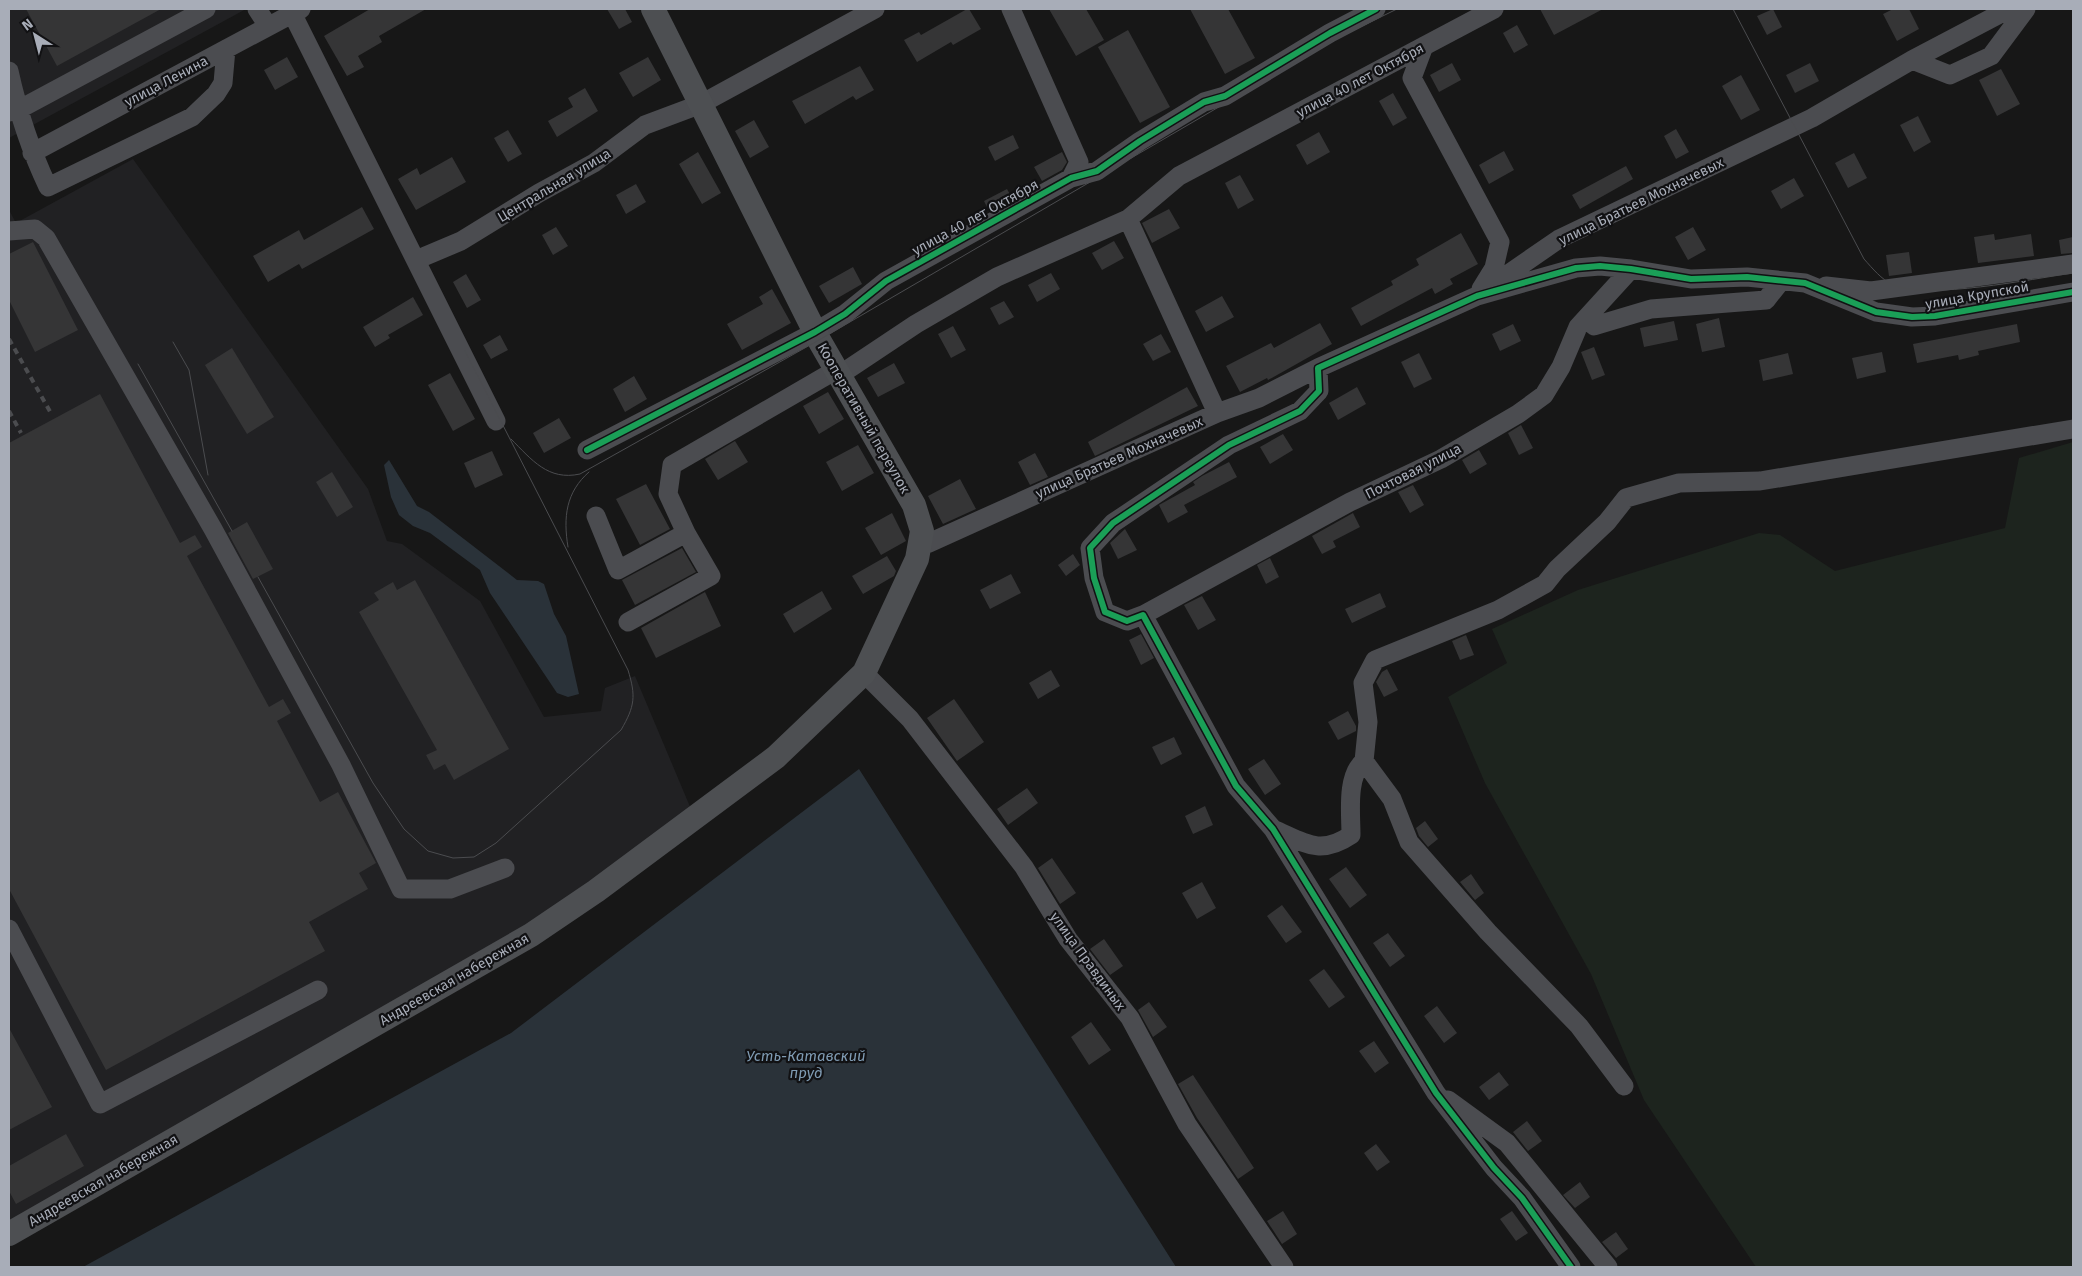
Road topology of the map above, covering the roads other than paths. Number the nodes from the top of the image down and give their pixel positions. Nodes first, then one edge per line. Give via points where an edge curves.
1 (206, 9) edge
2 (257, 9) edge
3 (653, 9) edge
4 (875, 9) edge
5 (1011, 9) edge
6 (1376, 9) edge
7 (1494, 9) edge
8 (2009, 9) edge
9 (2026, 9) edge
10 (294, 10) edge
11 (268, 26) junction
12 (1424, 46) junction
13 (226, 49) junction
14 (1912, 60) junction
15 (9, 71) edge
16 (701, 104) junction
17 (13, 111) edge
18 (32, 153) junction
19 (1071, 178) junction
20 (1128, 219) junction
21 (9, 231) edge
22 (416, 260) junction
23 (2073, 264) edge
24 (1632, 269) junction
25 (1781, 281) junction
26 (1804, 283) junction
27 (2073, 292) edge
28 (1476, 296) junction
29 (1594, 326) dead end
30 (815, 332) junction
31 (1318, 368) junction
32 (838, 374) junction
33 (1217, 413) junction
34 (496, 421) dead end
35 (2073, 429) edge
36 (588, 450) dead end
37 (596, 516) dead end
38 (686, 533) junction
39 (920, 543) junction
40 (1143, 615) junction
41 (628, 622) dead end
42 (864, 673) junction
43 (1364, 761) junction
44 (1273, 830) junction
45 (505, 868) dead end
46 (9, 929) edge
47 (318, 990) dead end
48 (1624, 1086) dead end
49 (1436, 1093) junction
50 (9, 1234) edge
51 (1284, 1267) edge
52 (1571, 1267) edge
53 (1608, 1267) edge

1 - 17 street
2 - 11 street
3 - 16 main road, Кооперативный переулок
4 - 16 street, Центральная улица
5 - 19 street via 1079,162
6 - 19 street, улица 40 лет Октября via 1225,96 1204,102 1097,171
7 - 12 street, улица 40 лет Октября
8 - 14 street, улица Братьев Мохначевых
9 - 14 street via 1991,56 1950,75
10 - 11 street, улица Ленина
10 - 22 street
11 - 13 street, улица Ленина
12 - 20 street, улица 40 лет Октября via 1179,176
12 - 28 street via 1412,78 1500,242 1494,268
13 - 18 street, улица Ленина
13 - 18 street via 223,83 192,118 48,187
14 - 28 street, улица Братьев Мохначевых via 1812,118 1559,239
15 - 17 street
16 - 22 street, Центральная улица via 645,125 594,163 461,241
16 - 30 main road, Кооперативный переулок
17 - 18 street
19 - 30 street, улица 40 лет Октября via 886,281 845,314
20 - 32 street, улица 40 лет Октября via 996,277
20 - 33 street
21 - 45 street via 35,229 46,238 227,555 341,765 401,889 450,888
22 - 34 street
23 - 26 street via 1871,291
24 - 25 street, улица Крупской via 1691,280 1747,277
24 - 28 street, улица Крупской via 1576,268
24 - 40 street, Почтовая улица via 1578,327 1561,368 1544,395 1518,414 1440,460 1350,502
25 - 26 street, улица Крупской
25 - 29 street via 1766,300 1651,309
26 - 27 street, улица Крупской via 1876,312 1912,317 1935,316
28 - 31 street, улица Братьев Мохначевых
30 - 32 main road, Кооперативный переулок
30 - 36 street, улица 40 лет Октября
31 - 33 street, улица Братьев Мохначевых via 1258,398
31 - 40 street via 1319,391 1300,411 1229,445 1113,523 1090,548 1094,578 1105,612 1127,621
32 - 38 street, улица 40 лет Октября via 672,465 668,494
32 - 39 main road, Кооперативный переулок via 914,505 922,531
33 - 39 street, улица Братьев Мохначевых via 929,542
35 - 43 street via 1760,481 1679,483 1626,498 1607,522 1545,584 1498,610 1375,660 1363,683 1368,722
37 - 38 street via 618,570
38 - 41 street via 711,576
39 - 42 main road, Кооперативный переулок via 917,560
40 - 44 street via 1236,786
42 - 50 main road, Андреевская набережная via 776,757 596,891 531,935
42 - 51 street, улица Правдиных via 910,719 1024,867 1068,939 1130,1018 1187,1124
43 - 44 street via 1356,768 1351,800 1352,835 1337,845 1317,848
43 - 48 street via 1392,799 1409,842 1488,932 1579,1026
44 - 49 street
46 - 47 street via 100,1104
49 - 52 street via 1494,1168 1522,1198
49 - 53 street via 1508,1143

